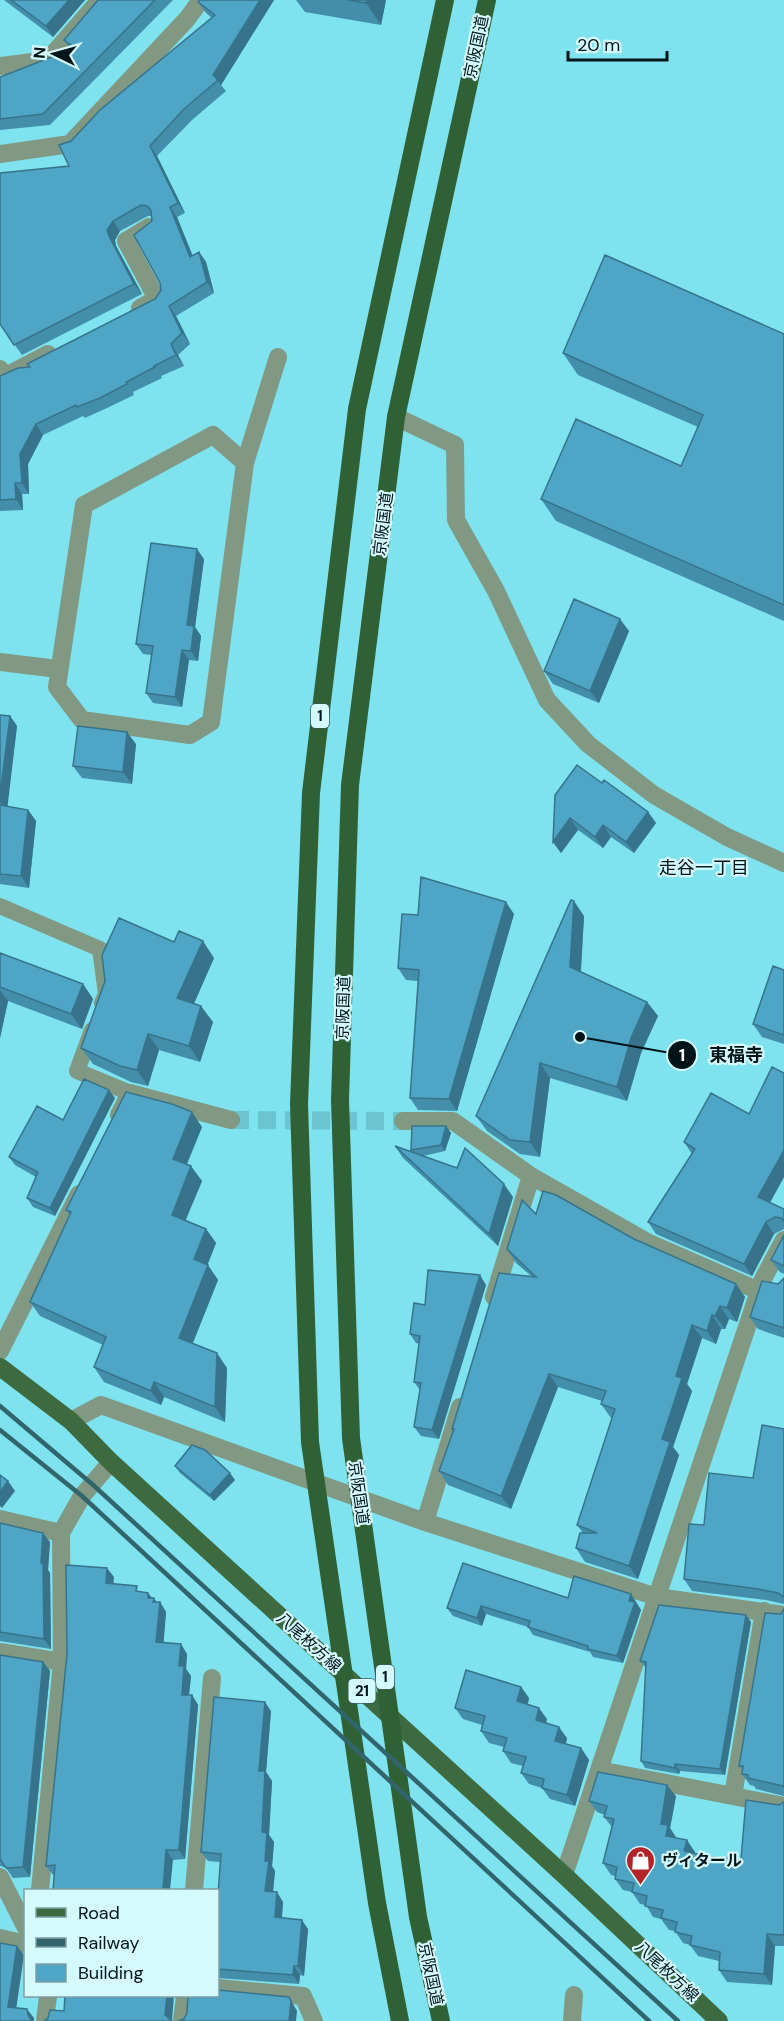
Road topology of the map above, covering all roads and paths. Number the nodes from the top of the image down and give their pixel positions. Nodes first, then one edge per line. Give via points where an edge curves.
1 (100, 0) edge
2 (201, 0) edge
3 (445, 0) edge
4 (487, 0) edge
5 (0, 66) edge
6 (0, 154) edge
7 (149, 227) edge
8 (127, 315) edge
9 (65, 346) edge
10 (278, 357) dead end
11 (0, 369) edge
12 (396, 417) junction
13 (245, 463) junction
14 (0, 662) edge
15 (58, 669) junction
16 (784, 863) edge
17 (0, 906) edge
18 (130, 1093) junction
19 (231, 1120) tunnel mouth
20 (403, 1121) tunnel mouth
21 (109, 1134) edge
22 (88, 1175) edge
23 (531, 1176) junction
24 (784, 1240) edge
25 (761, 1285) junction
26 (784, 1285) edge
27 (490, 1310) edge
28 (0, 1351) edge
29 (0, 1367) edge
30 (466, 1388) edge
31 (71, 1421) junction
32 (111, 1462) junction
33 (0, 1519) edge
34 (424, 1522) junction
35 (61, 1533) junction
36 (657, 1597) junction
37 (764, 1611) junction
38 (784, 1615) edge
39 (0, 1652) edge
40 (62, 1662) junction
41 (212, 1678) dead end
42 (599, 1770) junction
43 (733, 1796) junction
44 (784, 1806) edge
45 (564, 1875) junction
46 (0, 1877) edge
47 (40, 1889) edge
48 (194, 1889) edge
49 (24, 1924) edge
50 (0, 1938) edge
51 (24, 1944) edge
52 (219, 1988) edge
53 (574, 1995) dead end
54 (48, 1997) edge
55 (184, 1997) edge
56 (45, 2021) edge
57 (182, 2021) edge
58 (314, 2021) edge
59 (400, 2021) edge
60 (441, 2021) edge
61 (572, 2021) edge
62 (719, 2021) edge

1 - 5 street via 48,60
2 - 6 street via 187,20 70,144
3 - 59 highway, 1 via 357,409 311,793 298,1104 310,1442 377,1903
4 - 12 highway, 京阪国道 / 1
7 - 8 street via 126,241 158,299
9 - 11 street via 3,377
10 - 13 street
12 - 16 street via 455,445 456,520 496,591 547,700 588,744 654,795
12 - 60 highway, 京阪国道 / 1 via 350,785 340,1100 351,1438 418,1917
13 - 15 street via 213,435 84,505
13 - 15 street via 211,722 190,735 82,720 57,687
14 - 15 street
17 - 18 lane via 100,949 106,994 77,1071
18 - 19 street
18 - 21 street
20 - 23 street via 453,1121
22 - 28 street
23 - 25 street via 649,1243
23 - 27 street
24 - 25 street
25 - 26 street
25 - 36 street
29 - 31 main road, 八尾枚方線 / 21
30 - 34 street
31 - 32 main road, 八尾枚方線 / 21
31 - 34 street via 101,1405
32 - 35 street via 82,1496
32 - 45 main road, 八尾枚方線 / 21
33 - 35 street
34 - 36 street
35 - 40 street
36 - 37 street
36 - 42 street
37 - 38 street
37 - 43 street
39 - 40 street
40 - 47 street
41 - 48 street
42 - 43 street
42 - 45 street
43 - 44 street
45 - 62 main road, 八尾枚方線 / 21
46 - 49 street
50 - 51 street
52 - 58 street via 303,1996
53 - 61 street
54 - 56 street
55 - 57 street

